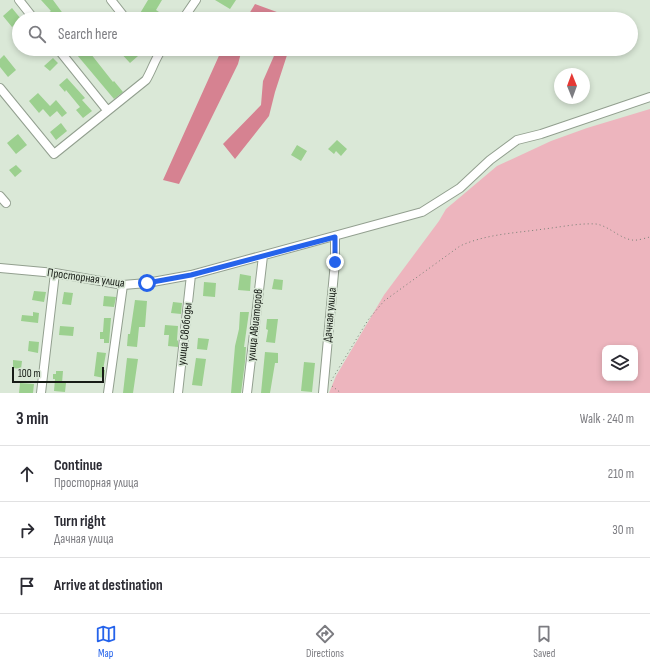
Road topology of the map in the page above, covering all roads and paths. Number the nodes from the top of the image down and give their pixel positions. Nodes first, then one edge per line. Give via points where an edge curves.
1 (19, 0) edge
2 (111, 0) edge
3 (196, 0) edge
4 (28, 12) edge
5 (120, 12) edge
6 (188, 12) edge
7 (64, 56) edge
8 (157, 56) edge
9 (0, 88) edge
10 (650, 97) edge
11 (107, 110) junction
12 (0, 196) edge
13 (6, 203) dead end
14 (335, 237) junction
15 (650, 237) edge
16 (263, 256) junction
17 (0, 268) edge
18 (55, 273) junction
19 (191, 275) junction
20 (123, 285) junction
21 (41, 393) edge
22 (108, 393) edge
23 (178, 393) edge
24 (247, 393) edge
25 (323, 393) edge
26 (340, 393) edge

1 - 4 street
2 - 5 street
3 - 6 street
7 - 11 street
8 - 11 street via 146,80
9 - 11 street via 54,154
10 - 14 street, Просторная улица via 517,140 490,160 460,188 422,212
12 - 13 street
14 - 16 street, Просторная улица
14 - 25 street, Дачная улица
15 - 26 path via 632,240 596,224 498,235 460,246 384,301 329,385
16 - 19 street, Просторная улица
16 - 24 street, улица Авиаторов
17 - 18 street, Просторная улица
18 - 20 street, Просторная улица
18 - 21 street
19 - 20 street, Просторная улица
19 - 23 street, улица Свободы
20 - 22 street

